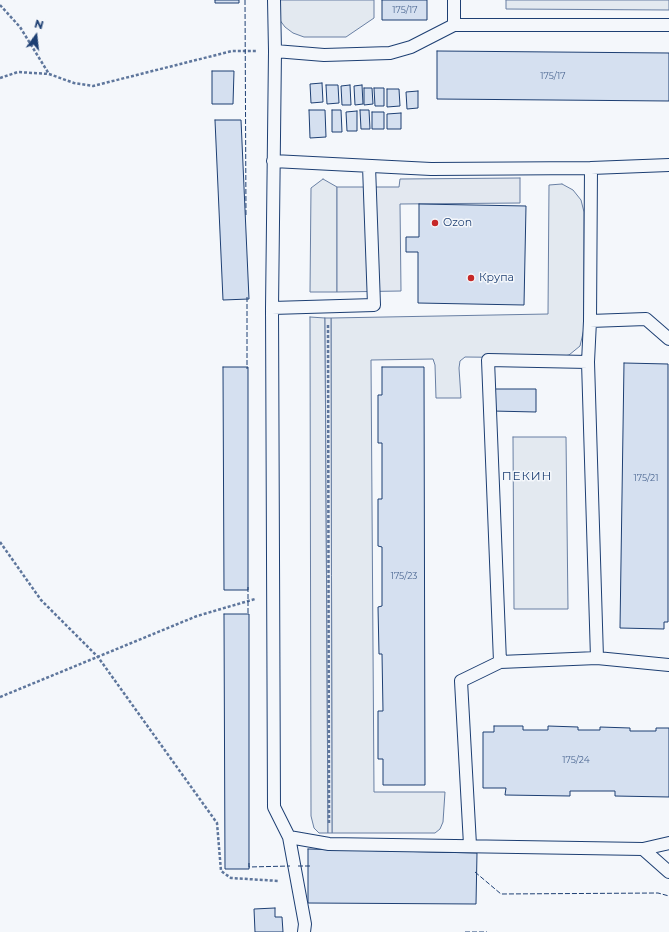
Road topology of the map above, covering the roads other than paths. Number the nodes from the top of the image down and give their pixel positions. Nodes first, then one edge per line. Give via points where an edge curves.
1 (274, 0) edge
2 (454, 0) edge
3 (454, 25) junction
4 (669, 25) edge
5 (275, 51) junction
6 (273, 161) junction
7 (669, 165) edge
8 (370, 166) junction
9 (591, 168) junction
10 (272, 308) junction
11 (590, 321) junction
12 (669, 339) edge
13 (588, 362) junction
14 (597, 658) junction
15 (500, 662) junction
16 (669, 665) edge
17 (289, 837) junction
18 (669, 843) edge
19 (470, 845) junction
20 (643, 849) junction
21 (669, 872) edge
22 (304, 932) edge

1 - 5 lane
2 - 3 lane
3 - 4 lane
3 - 5 lane via 411,47 390,53 324,55
5 - 6 lane
6 - 8 lane
6 - 10 lane
7 - 9 lane
8 - 9 lane via 431,169
8 - 10 lane via 374,305
9 - 11 lane
10 - 17 lane via 274,807
11 - 12 lane via 646,319
11 - 13 lane
13 - 14 lane
13 - 15 lane via 488,360
14 - 15 lane
14 - 16 lane
15 - 19 lane via 461,681
17 - 19 lane via 329,844
17 - 22 lane via 305,924
18 - 20 lane
19 - 20 lane
20 - 21 lane

